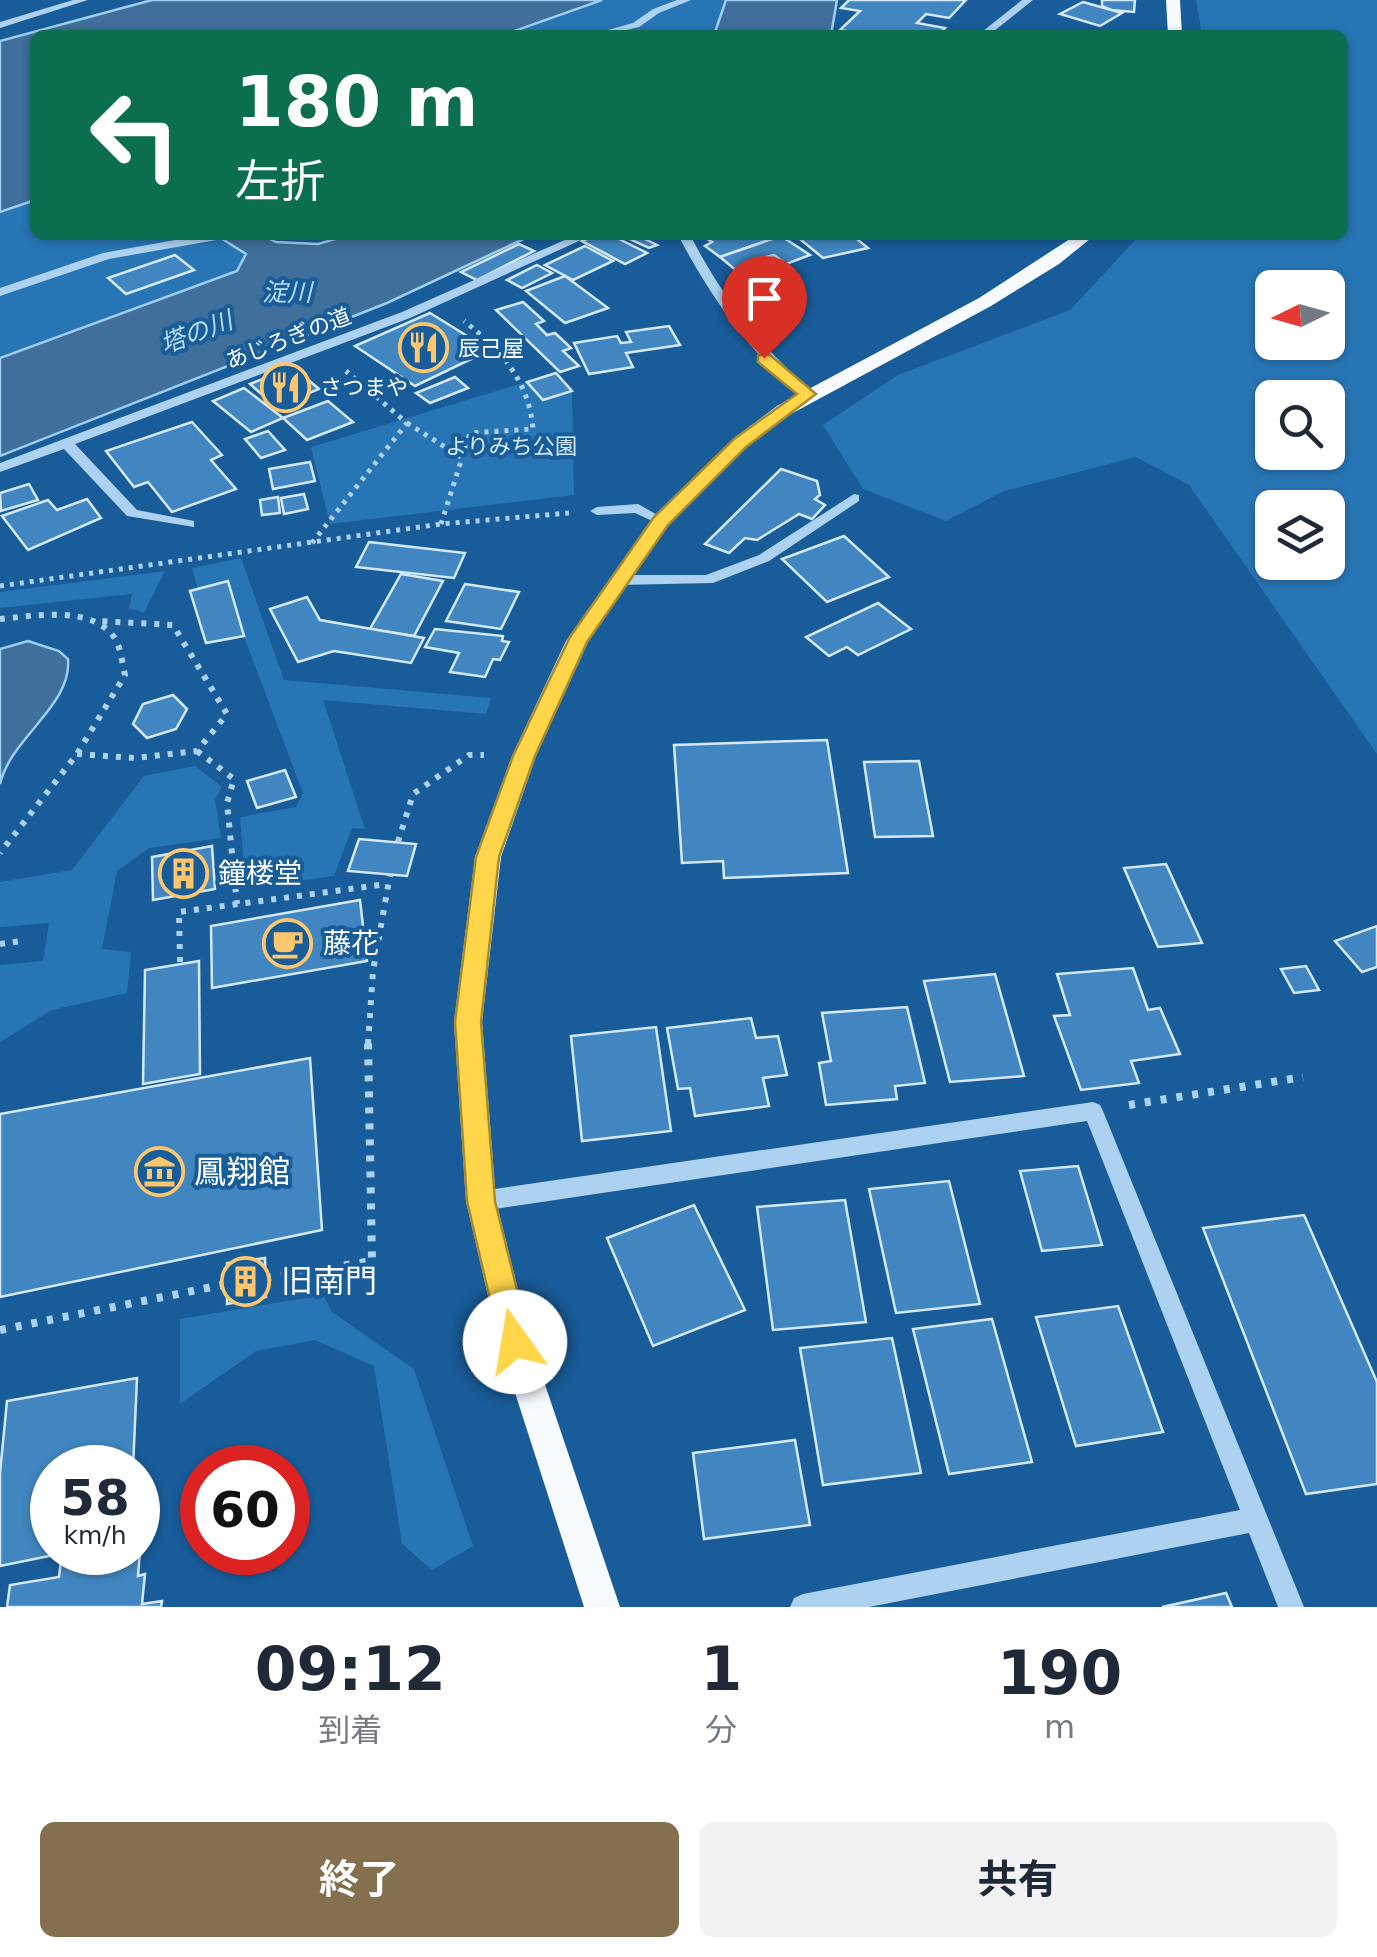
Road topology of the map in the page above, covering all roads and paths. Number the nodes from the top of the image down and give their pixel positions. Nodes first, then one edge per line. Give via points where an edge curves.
1 (84, 0) edge
2 (686, 0) edge
3 (1028, 0) edge
4 (1173, 0) edge
5 (0, 25) edge
6 (616, 30) edge
7 (989, 30) edge
8 (1175, 30) edge
9 (204, 240) edge
10 (575, 240) edge
11 (686, 240) edge
12 (1080, 240) edge
13 (0, 292) edge
14 (437, 301) junction
15 (374, 394) dead end
16 (808, 394) junction
17 (407, 424) junction
18 (66, 443) junction
19 (461, 457) junction
20 (0, 468) edge
21 (854, 498) dead end
22 (597, 510) joint
23 (661, 521) junction
24 (188, 524) dead end
25 (441, 524) junction
26 (311, 544) junction
27 (619, 580) junction
28 (0, 586) edge
29 (0, 619) edge
30 (97, 621) junction
31 (196, 750) junction
32 (77, 754) junction
33 (524, 756) junction
34 (398, 842) dead end
35 (0, 853) edge
36 (237, 904) junction
37 (21, 941) dead end
38 (0, 944) edge
39 (180, 962) dead end
40 (1303, 1077) dead end
41 (1093, 1111) junction
42 (481, 1201) junction
43 (266, 1278) dead end
44 (227, 1284) dead end
45 (0, 1330) edge
46 (1256, 1519) junction
47 (602, 1607) edge
48 (803, 1607) edge
49 (1291, 1607) edge

1 - 5 street
2 - 6 street
3 - 7 street
4 - 8 main road
9 - 13 street via 107,256
10 - 14 street, あじろぎの道
11 - 16 street via 738,326
12 - 16 main road via 984,302
14 - 18 street, あじろぎの道
14 - 19 path via 497,346 533,403 532,429 470,433
15 - 17 path
16 - 23 main road via 740,443
17 - 19 path
17 - 26 path
18 - 20 street, あじろぎの道
18 - 24 street via 132,513
19 - 25 path
21 - 27 street via 764,558 708,580
22 - 23 street via 638,508
22 - 25 path
23 - 27 main road
25 - 26 path
26 - 28 path
27 - 33 main road via 577,641
29 - 30 path
30 - 31 path via 173,625 227,714
30 - 32 path via 115,639 125,675
31 - 32 path via 136,758
31 - 36 path via 234,779 227,803
32 - 35 path
33 - 34 path via 469,755 412,794
33 - 42 main road via 488,857 468,1022
36 - 39 path via 180,912
36 - 43 path via 388,879 369,996 365,1078 372,1261
37 - 38 path
40 - 41 path
41 - 42 street
41 - 46 street
42 - 47 main road via 515,1342
44 - 45 path
46 - 48 street
46 - 49 street

